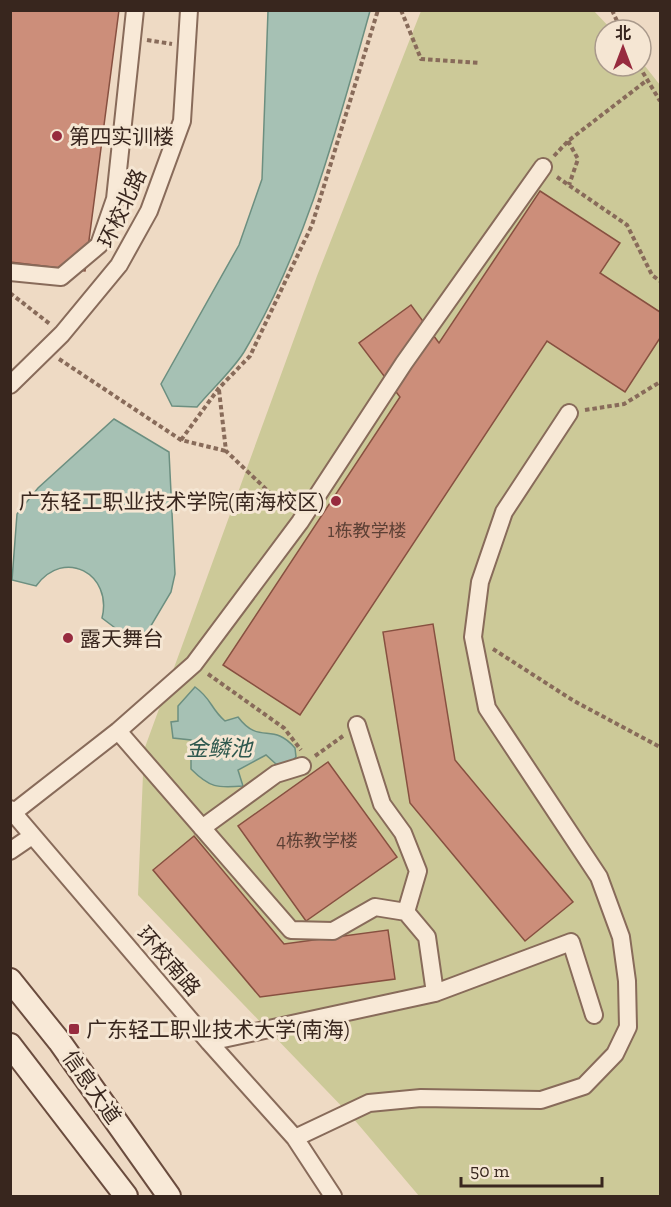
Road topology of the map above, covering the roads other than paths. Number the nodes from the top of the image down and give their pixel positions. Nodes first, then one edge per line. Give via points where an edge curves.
1 (135, 10) edge
2 (189, 10) edge
3 (543, 167) road end
4 (10, 272) edge
5 (10, 385) edge
6 (569, 413) road end
7 (357, 726) road end
8 (118, 731) junction
9 (302, 766) road end
10 (12, 811) edge
11 (202, 828) junction
12 (32, 836) junction
13 (10, 851) edge
14 (406, 912) junction
15 (10, 980) edge
16 (435, 993) junction
17 (594, 1015) dead end
18 (209, 1042) junction
19 (10, 1045) edge
20 (295, 1138) junction
21 (126, 1197) edge
22 (169, 1197) edge
23 (333, 1197) edge

1 - 4 street via 115,199 99,245 61,277
2 - 5 street, 环校北路 via 182,121 149,212 119,266 62,334
3 - 8 street via 404,363 300,522 194,664
6 - 20 street via 504,512 480,582 473,637 487,708 599,877 621,938 628,1027 615,1054 584,1086 541,1100 421,1098 369,1103
7 - 14 street via 382,804 403,832 418,871
8 - 10 street
8 - 11 street
9 - 11 street via 276,774
10 - 12 street, 环校南路
11 - 14 street via 291,930 333,932 375,907
12 - 13 street
12 - 18 street, 环校南路
14 - 16 street via 427,937
15 - 22 main road, 信息大道 via 59,1041
16 - 17 street via 571,942
16 - 18 street
18 - 20 street, 环校南路
19 - 21 main road, 信息大道
20 - 23 street, 环校南路

